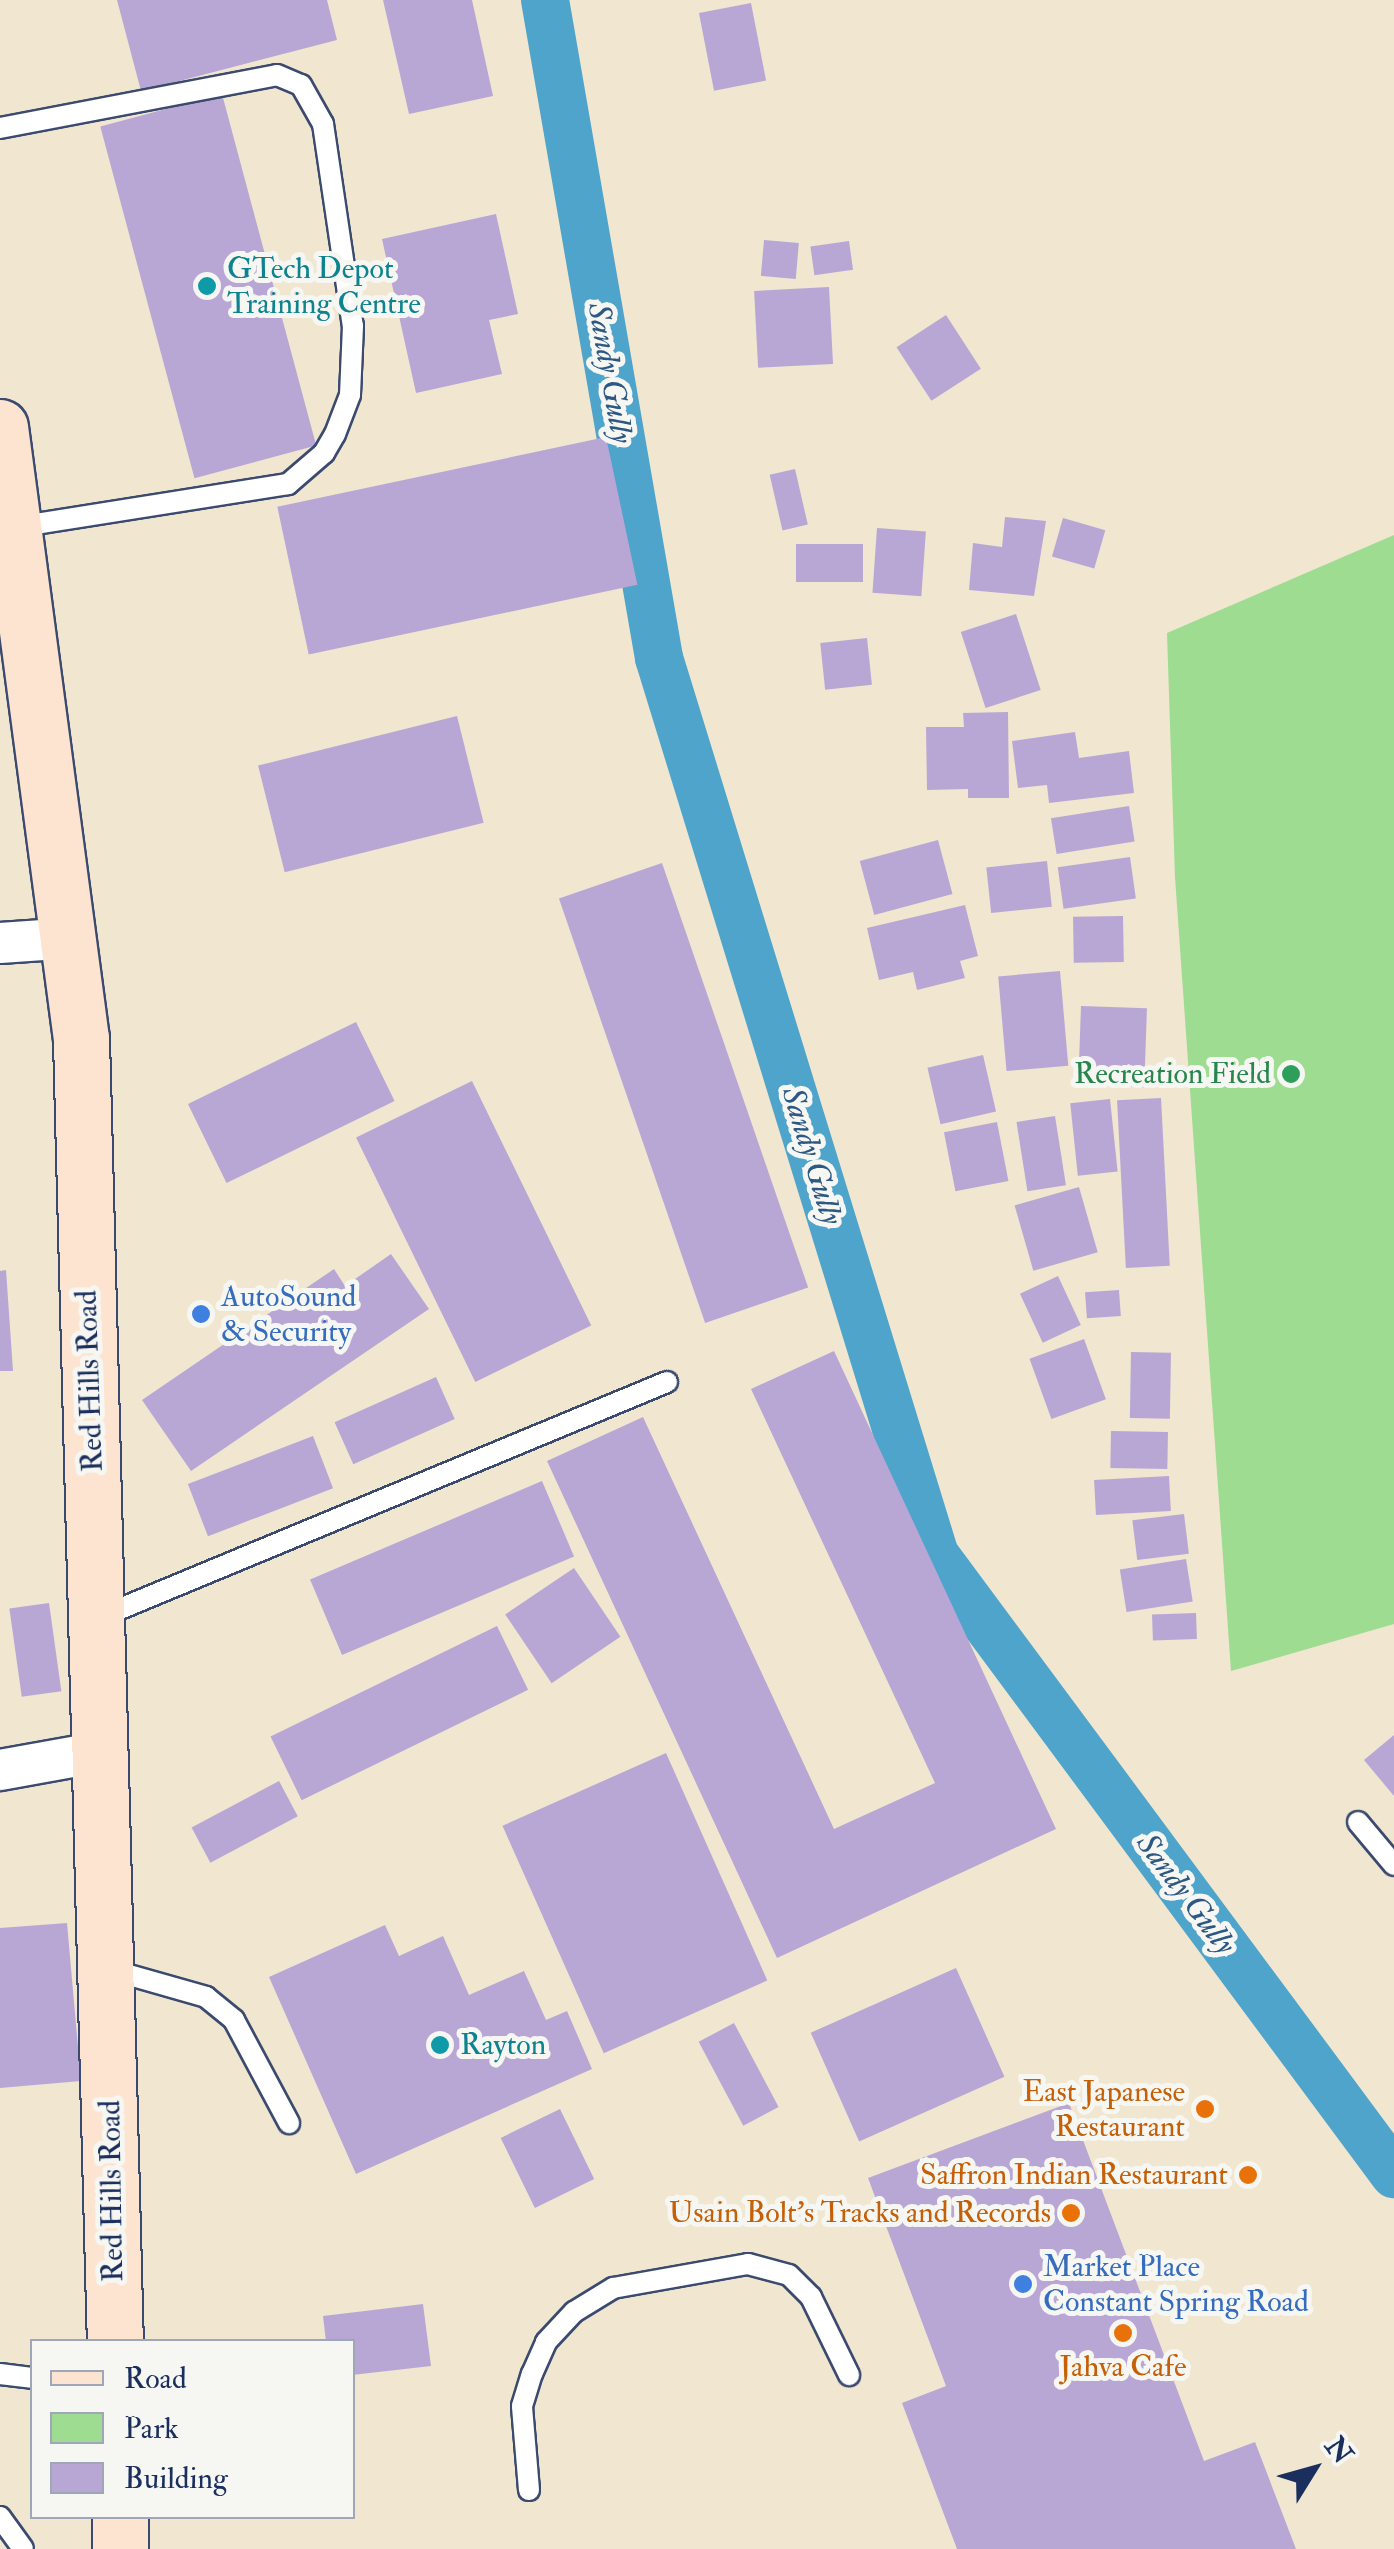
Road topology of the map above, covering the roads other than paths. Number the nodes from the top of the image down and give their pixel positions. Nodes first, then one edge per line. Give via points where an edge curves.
1 (0, 128) edge
2 (0, 426) edge
3 (7, 503) edge
4 (72, 938) junction
5 (0, 943) edge
6 (667, 1382) dead end
7 (96, 1619) junction
8 (100, 1752) junction
9 (0, 1770) edge
10 (1358, 1822) dead end
11 (1394, 1865) edge
12 (106, 1968) junction
13 (288, 2124) dead end
14 (116, 2339) edge
15 (0, 2374) edge
16 (849, 2374) dead end
17 (30, 2378) edge
18 (529, 2490) dead end
19 (0, 2517) edge
20 (120, 2519) edge
21 (23, 2549) edge
22 (120, 2549) edge

1 - 3 lane via 278,75 301,85 323,124 353,326 350,395 334,434 324,453 288,484
2 - 3 main road, Red Hills Road
3 - 4 main road, Red Hills Road
4 - 5 street
4 - 7 main road, Red Hills Road via 81,1039
6 - 7 lane
7 - 8 main road, Red Hills Road
8 - 9 street
8 - 12 main road, Red Hills Road
10 - 11 lane
12 - 13 lane via 206,1997 234,2020
12 - 14 main road, Red Hills Road
15 - 17 lane
16 - 18 lane via 812,2297 789,2275 734,2265 613,2288 564,2322 532,2374 522,2406
19 - 21 lane
20 - 22 main road

